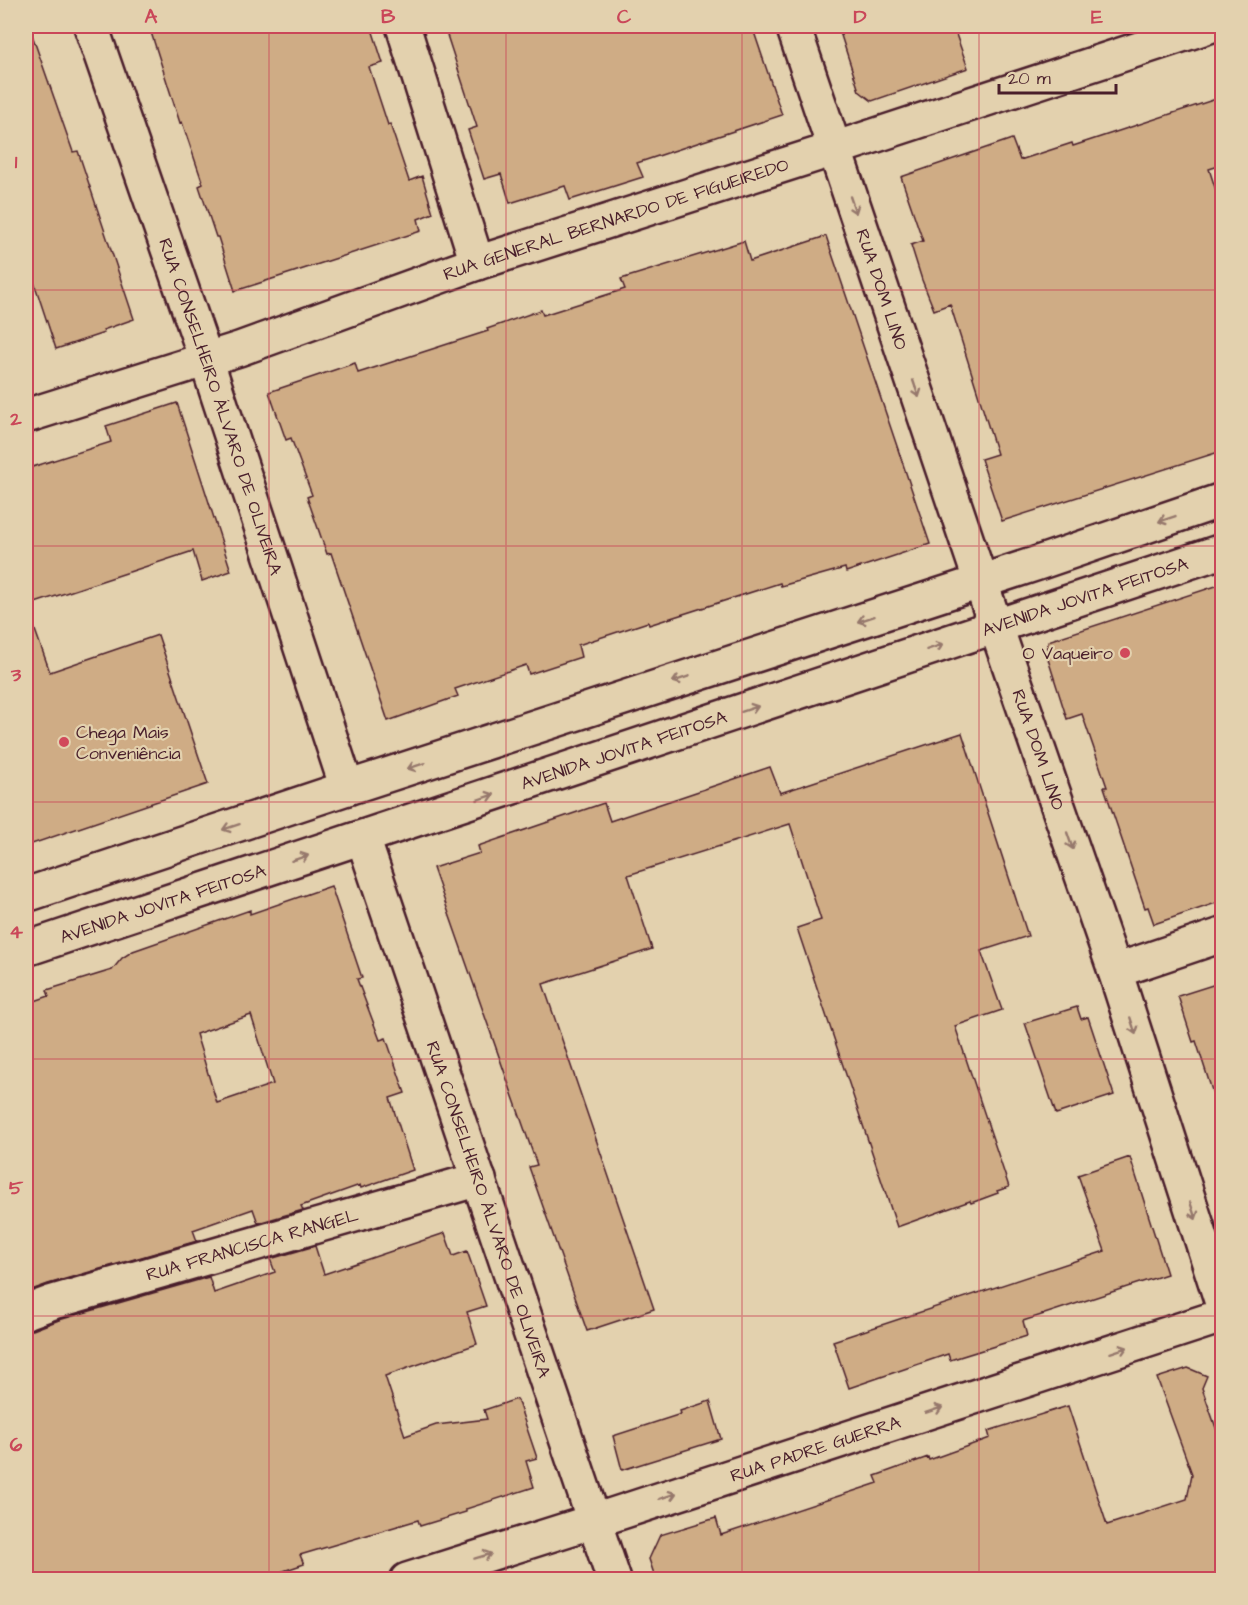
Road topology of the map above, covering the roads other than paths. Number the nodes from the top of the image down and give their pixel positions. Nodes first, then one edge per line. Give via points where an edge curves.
1 (91, 26) edge
2 (403, 26) edge
3 (793, 26) edge
4 (1209, 26) edge
5 (834, 149) junction
6 (477, 263) junction
7 (206, 359) junction
8 (26, 416) edge
9 (1222, 500) edge
10 (1222, 551) edge
11 (982, 581) junction
12 (996, 627) junction
13 (348, 788) junction
14 (363, 838) junction
15 (26, 896) edge
16 (1222, 935) edge
17 (26, 949) edge
18 (1115, 971) junction
19 (479, 1179) junction
20 (1222, 1303) edge
21 (26, 1312) edge
22 (1222, 1316) edge
23 (594, 1521) junction
24 (407, 1580) edge
25 (614, 1580) edge

1 - 7 street, RUA CONSELHEIRO ÁLVARO DE OLIVEIRA
2 - 6 street
3 - 5 street, RUA DOM LINO
4 - 5 street, RUA GENERAL BERNARDO DE FIGUEIREDO
5 - 6 street, RUA GENERAL BERNARDO DE FIGUEIREDO
5 -> 11 street, RUA DOM LINO
6 - 7 street, RUA GENERAL BERNARDO DE FIGUEIREDO
7 - 8 street, RUA GENERAL BERNARDO DE FIGUEIREDO
7 - 13 street, RUA CONSELHEIRO ÁLVARO DE OLIVEIRA
9 -> 11 street
10 - 12 street, AVENIDA JOVITA FEITOSA
11 - 12 street, RUA DOM LINO
11 -> 13 street
14 -> 12 street, AVENIDA JOVITA FEITOSA
12 -> 18 street, RUA DOM LINO
13 -> 15 street
17 -> 14 street, AVENIDA JOVITA FEITOSA
14 - 19 street, RUA CONSELHEIRO ÁLVARO DE OLIVEIRA
16 - 18 street
18 -> 20 street, RUA DOM LINO
19 - 21 street, RUA FRANCISCA RANGEL
19 - 23 street, RUA CONSELHEIRO ÁLVARO DE OLIVEIRA
23 -> 22 street, RUA PADRE GUERRA
24 -> 23 street, RUA PADRE GUERRA
23 - 25 street, RUA CONSELHEIRO ÁLVARO DE OLIVEIRA

